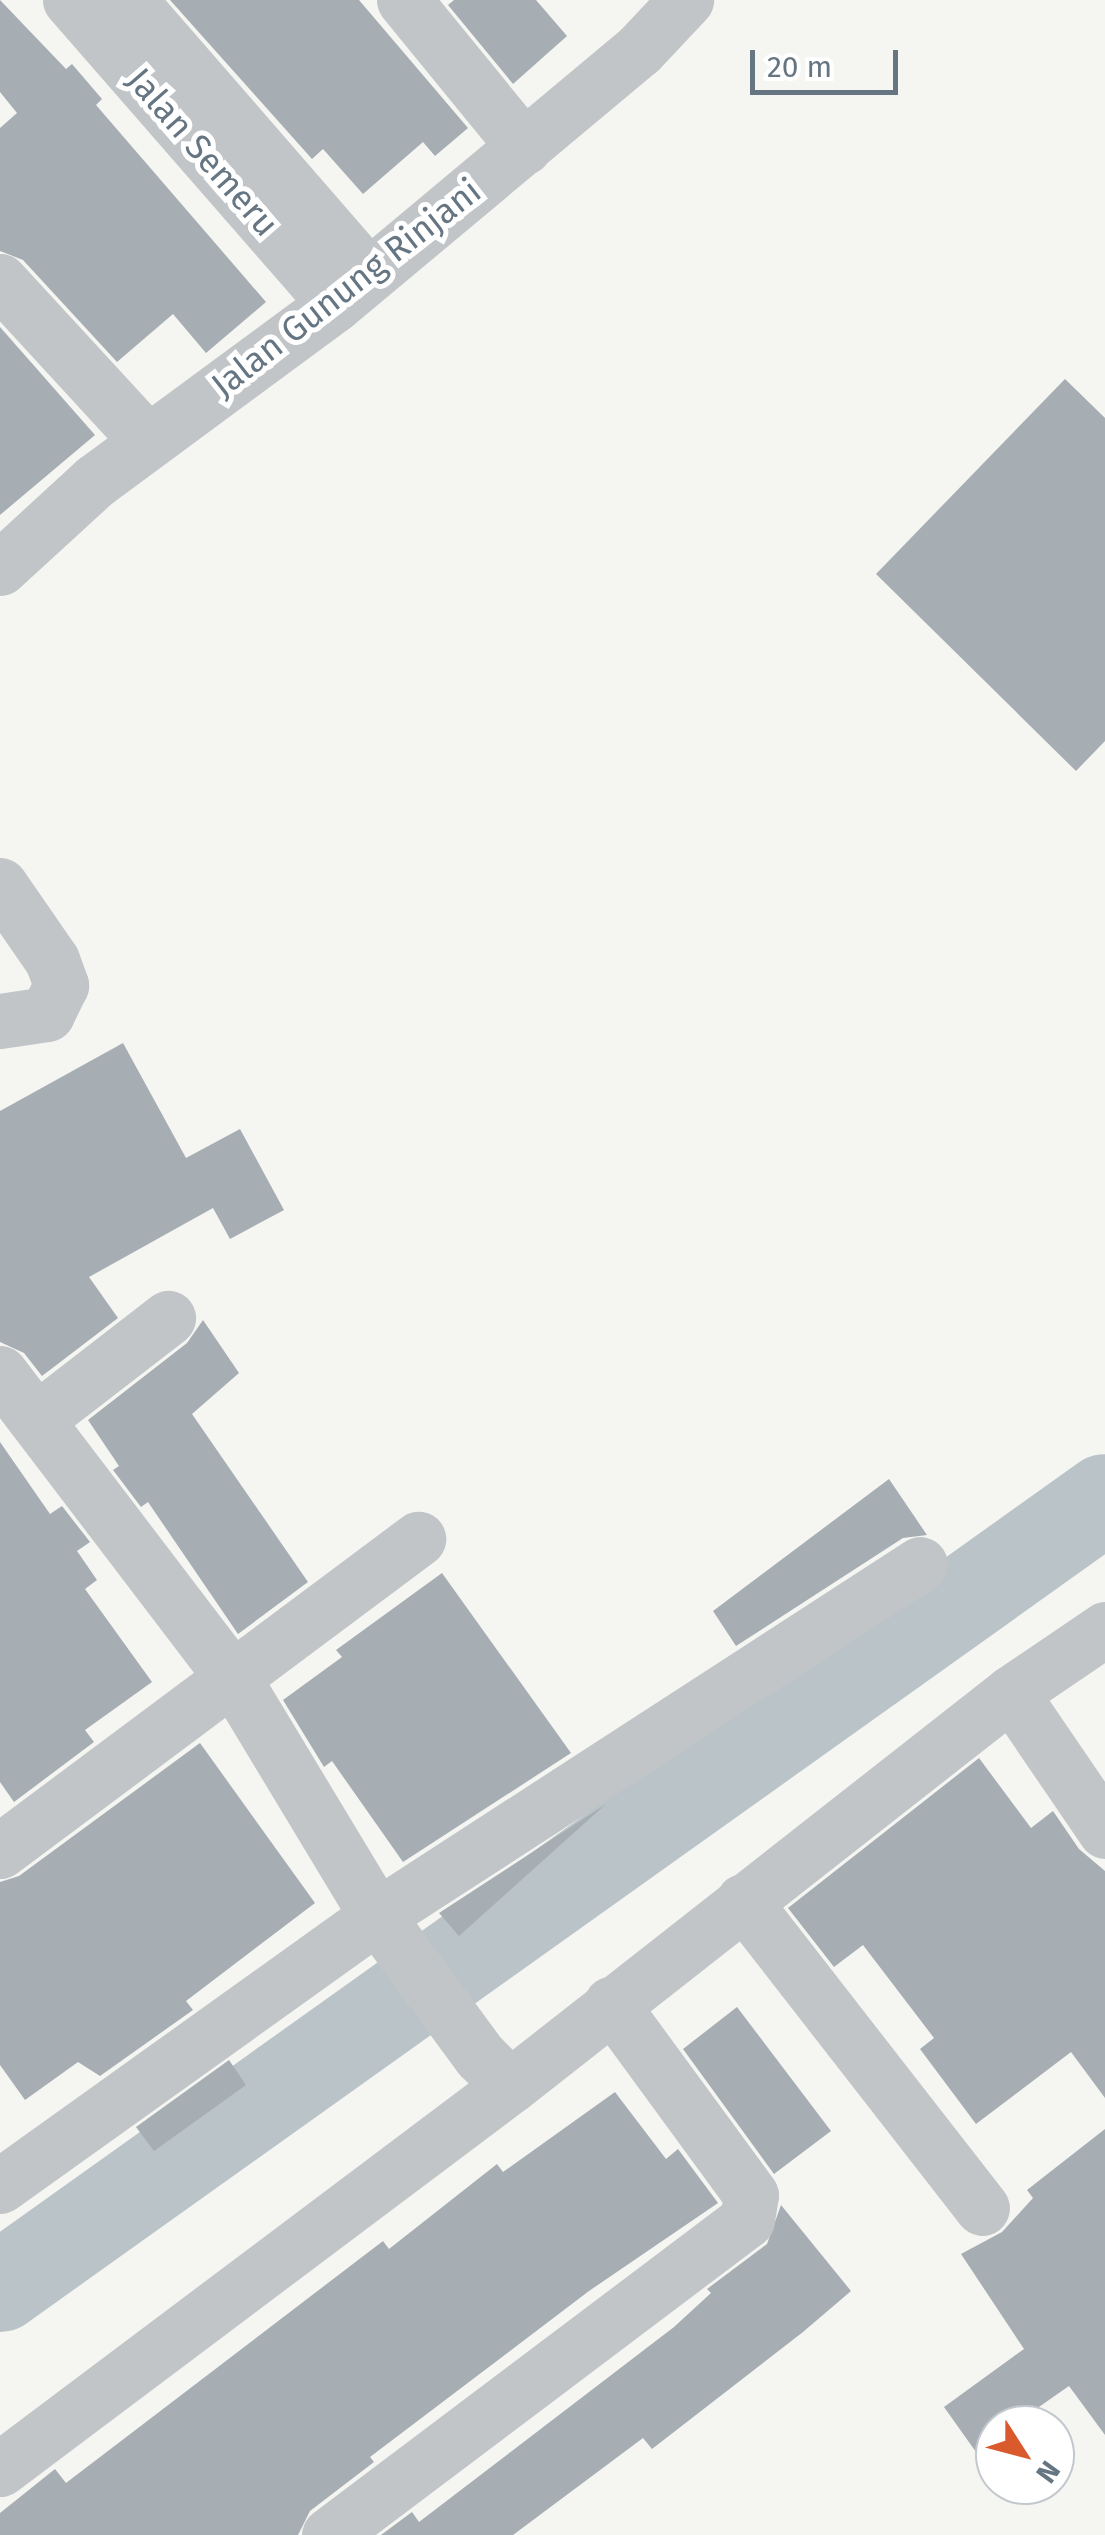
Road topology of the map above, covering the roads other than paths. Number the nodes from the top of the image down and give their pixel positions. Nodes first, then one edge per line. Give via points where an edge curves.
1 (70, 0) edge
2 (129, 0) edge
3 (404, 0) edge
4 (686, 0) edge
5 (524, 147) junction
6 (0, 281) edge
7 (350, 288) junction
8 (147, 441) junction
9 (0, 568) edge
10 (0, 885) edge
11 (0, 1021) edge
12 (168, 1318) dead end
13 (0, 1374) edge
14 (36, 1420) junction
15 (418, 1539) dead end
16 (920, 1564) dead end
17 (1105, 1629) edge
18 (235, 1680) junction
19 (1011, 1693) junction
20 (1105, 1831) edge
21 (0, 1851) edge
22 (743, 1902) junction
23 (377, 1916) junction
24 (611, 2004) junction
25 (495, 2071) junction
26 (0, 2186) edge
27 (982, 2208) dead end
28 (0, 2469) edge
29 (330, 2535) edge

1 - 7 street, Jalan Semeru
2 - 7 street, Jalan Semeru
3 - 5 street
4 - 5 street, Jalan Gunung Rinjani via 639,50
5 - 7 street, Jalan Gunung Rinjani
6 - 8 street
7 - 8 street, Jalan Gunung Rinjani
8 - 9 street, Jalan Gunung Rinjani
10 - 11 street via 61,984 48,1014
12 - 14 street
13 - 14 street
14 - 18 street
15 - 18 street
16 - 23 street
17 - 19 street
18 - 21 street
18 - 23 street
19 - 20 street
19 - 22 street
22 - 24 street
22 - 27 street
23 - 25 street
23 - 26 street
24 - 25 street
24 - 29 street via 752,2196 747,2220
25 - 28 street

